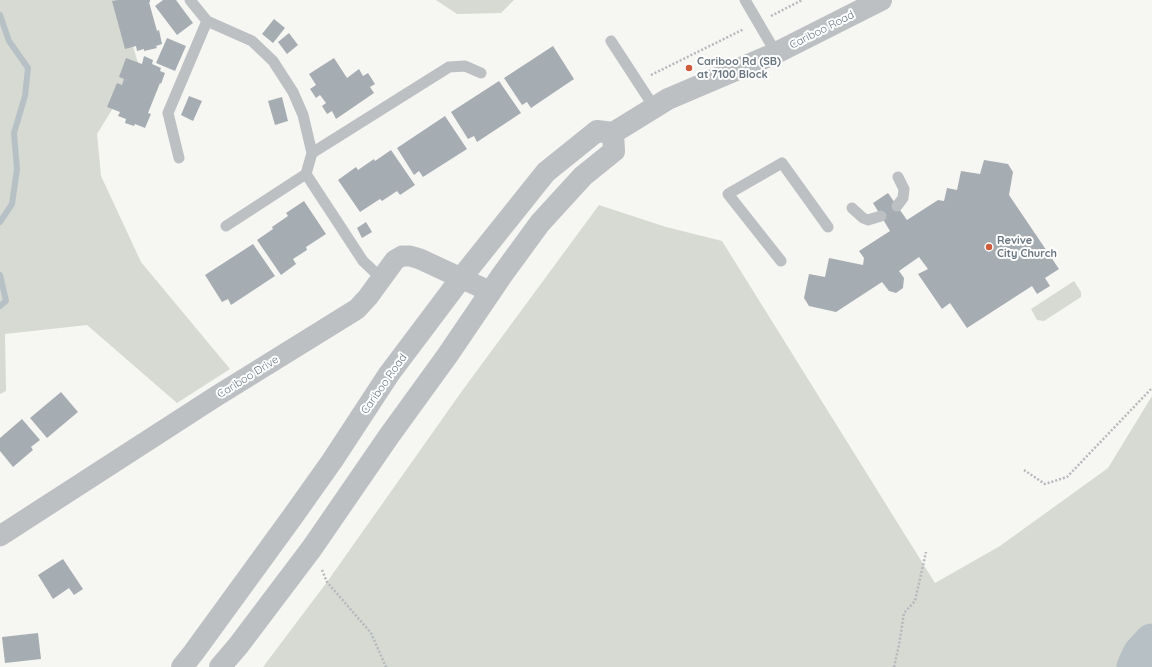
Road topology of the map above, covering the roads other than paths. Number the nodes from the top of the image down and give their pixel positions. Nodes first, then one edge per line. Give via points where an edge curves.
1 (190, 0) edge
2 (745, 0) edge
3 (881, 0) edge
4 (207, 21) junction
5 (611, 41) dead end
6 (776, 53) junction
7 (481, 73) dead end
8 (654, 107) junction
9 (613, 133) junction
10 (312, 153) junction
11 (179, 158) dead end
12 (306, 174) junction
13 (898, 177) dead end
14 (897, 206) dead end
15 (852, 208) dead end
16 (881, 216) dead end
17 (226, 226) dead end
18 (828, 227) dead end
19 (781, 261) dead end
20 (462, 277) junction
21 (381, 278) junction
22 (491, 292) junction
23 (1, 533) edge
24 (182, 667) edge
25 (220, 667) edge

1 - 4 lane
2 - 6 lane
3 - 6 street, Cariboo Road
4 - 10 lane via 252,41 274,61 293,92 303,115
4 - 11 lane via 168,113
5 - 8 lane
6 - 8 street, Cariboo Road
7 - 10 lane via 465,66 449,67
8 - 9 street, Cariboo Road
9 - 20 street, Cariboo Road via 597,131 546,172
9 - 22 street via 614,151 583,176 540,223
10 - 12 lane
12 - 17 lane
12 - 21 lane via 363,261
13 - 14 lane via 904,189 903,198
15 - 16 lane via 868,220
18 - 19 lane via 782,162 728,194
20 - 21 street, Cariboo Drive via 420,259 402,256 395,260
20 - 22 street, Cariboo Drive
20 - 24 street, Cariboo Road via 389,374 332,461
21 - 23 street, Cariboo Drive via 357,309
22 - 25 street via 312,548

